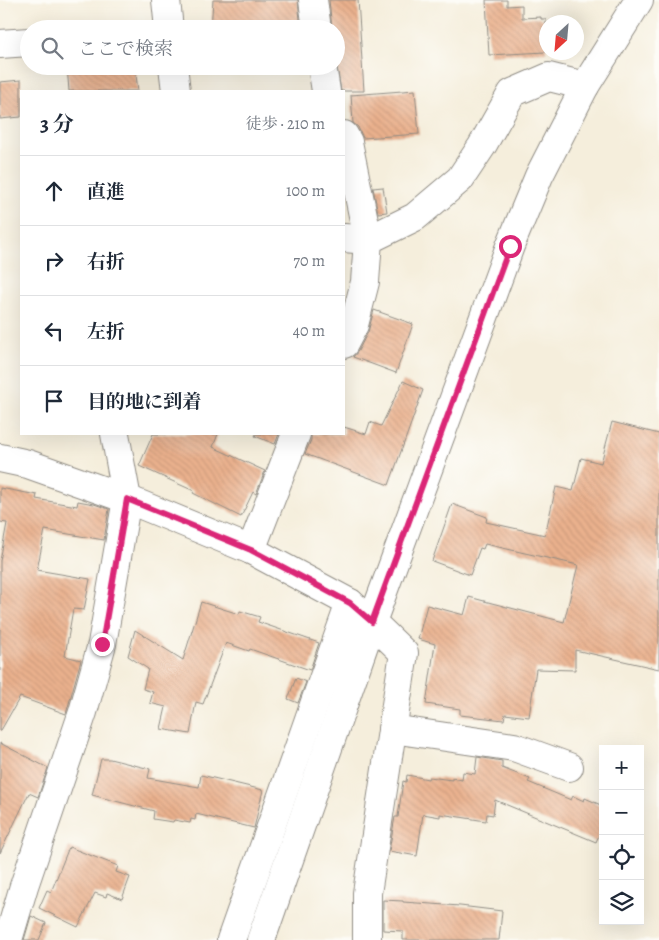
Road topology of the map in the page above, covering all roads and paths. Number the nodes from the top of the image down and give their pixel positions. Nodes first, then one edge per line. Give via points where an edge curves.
1 (166, 0) edge
2 (313, 0) edge
3 (640, 0) edge
4 (168, 20) edge
5 (316, 20) edge
6 (20, 43) edge
7 (0, 44) edge
8 (174, 75) edge
9 (323, 75) edge
10 (585, 86) junction
11 (176, 90) edge
12 (326, 90) edge
13 (345, 136) edge
14 (356, 239) edge
15 (345, 342) edge
16 (115, 435) edge
17 (296, 435) edge
18 (0, 458) edge
19 (127, 499) junction
20 (251, 550) junction
21 (350, 603) junction
22 (372, 622) junction
23 (392, 729) junction
24 (570, 767) dead end
25 (8, 940) edge
26 (231, 940) edge
27 (261, 940) edge
28 (367, 940) edge

1 - 4 street
2 - 5 street
3 - 10 street
6 - 7 street
8 - 11 street
9 - 12 street
10 - 14 street via 549,77 512,93 460,179 415,217
10 - 22 street via 539,176 510,246
13 - 14 street
14 - 15 street via 365,282 354,325
16 - 19 street
17 - 20 street
18 - 19 street via 28,464
19 - 20 street
19 - 25 street via 102,644 84,712
20 - 21 street
21 - 22 street
21 - 26 street
22 - 23 street via 404,654
22 - 27 street
23 - 24 street via 514,747
23 - 28 street via 368,893

